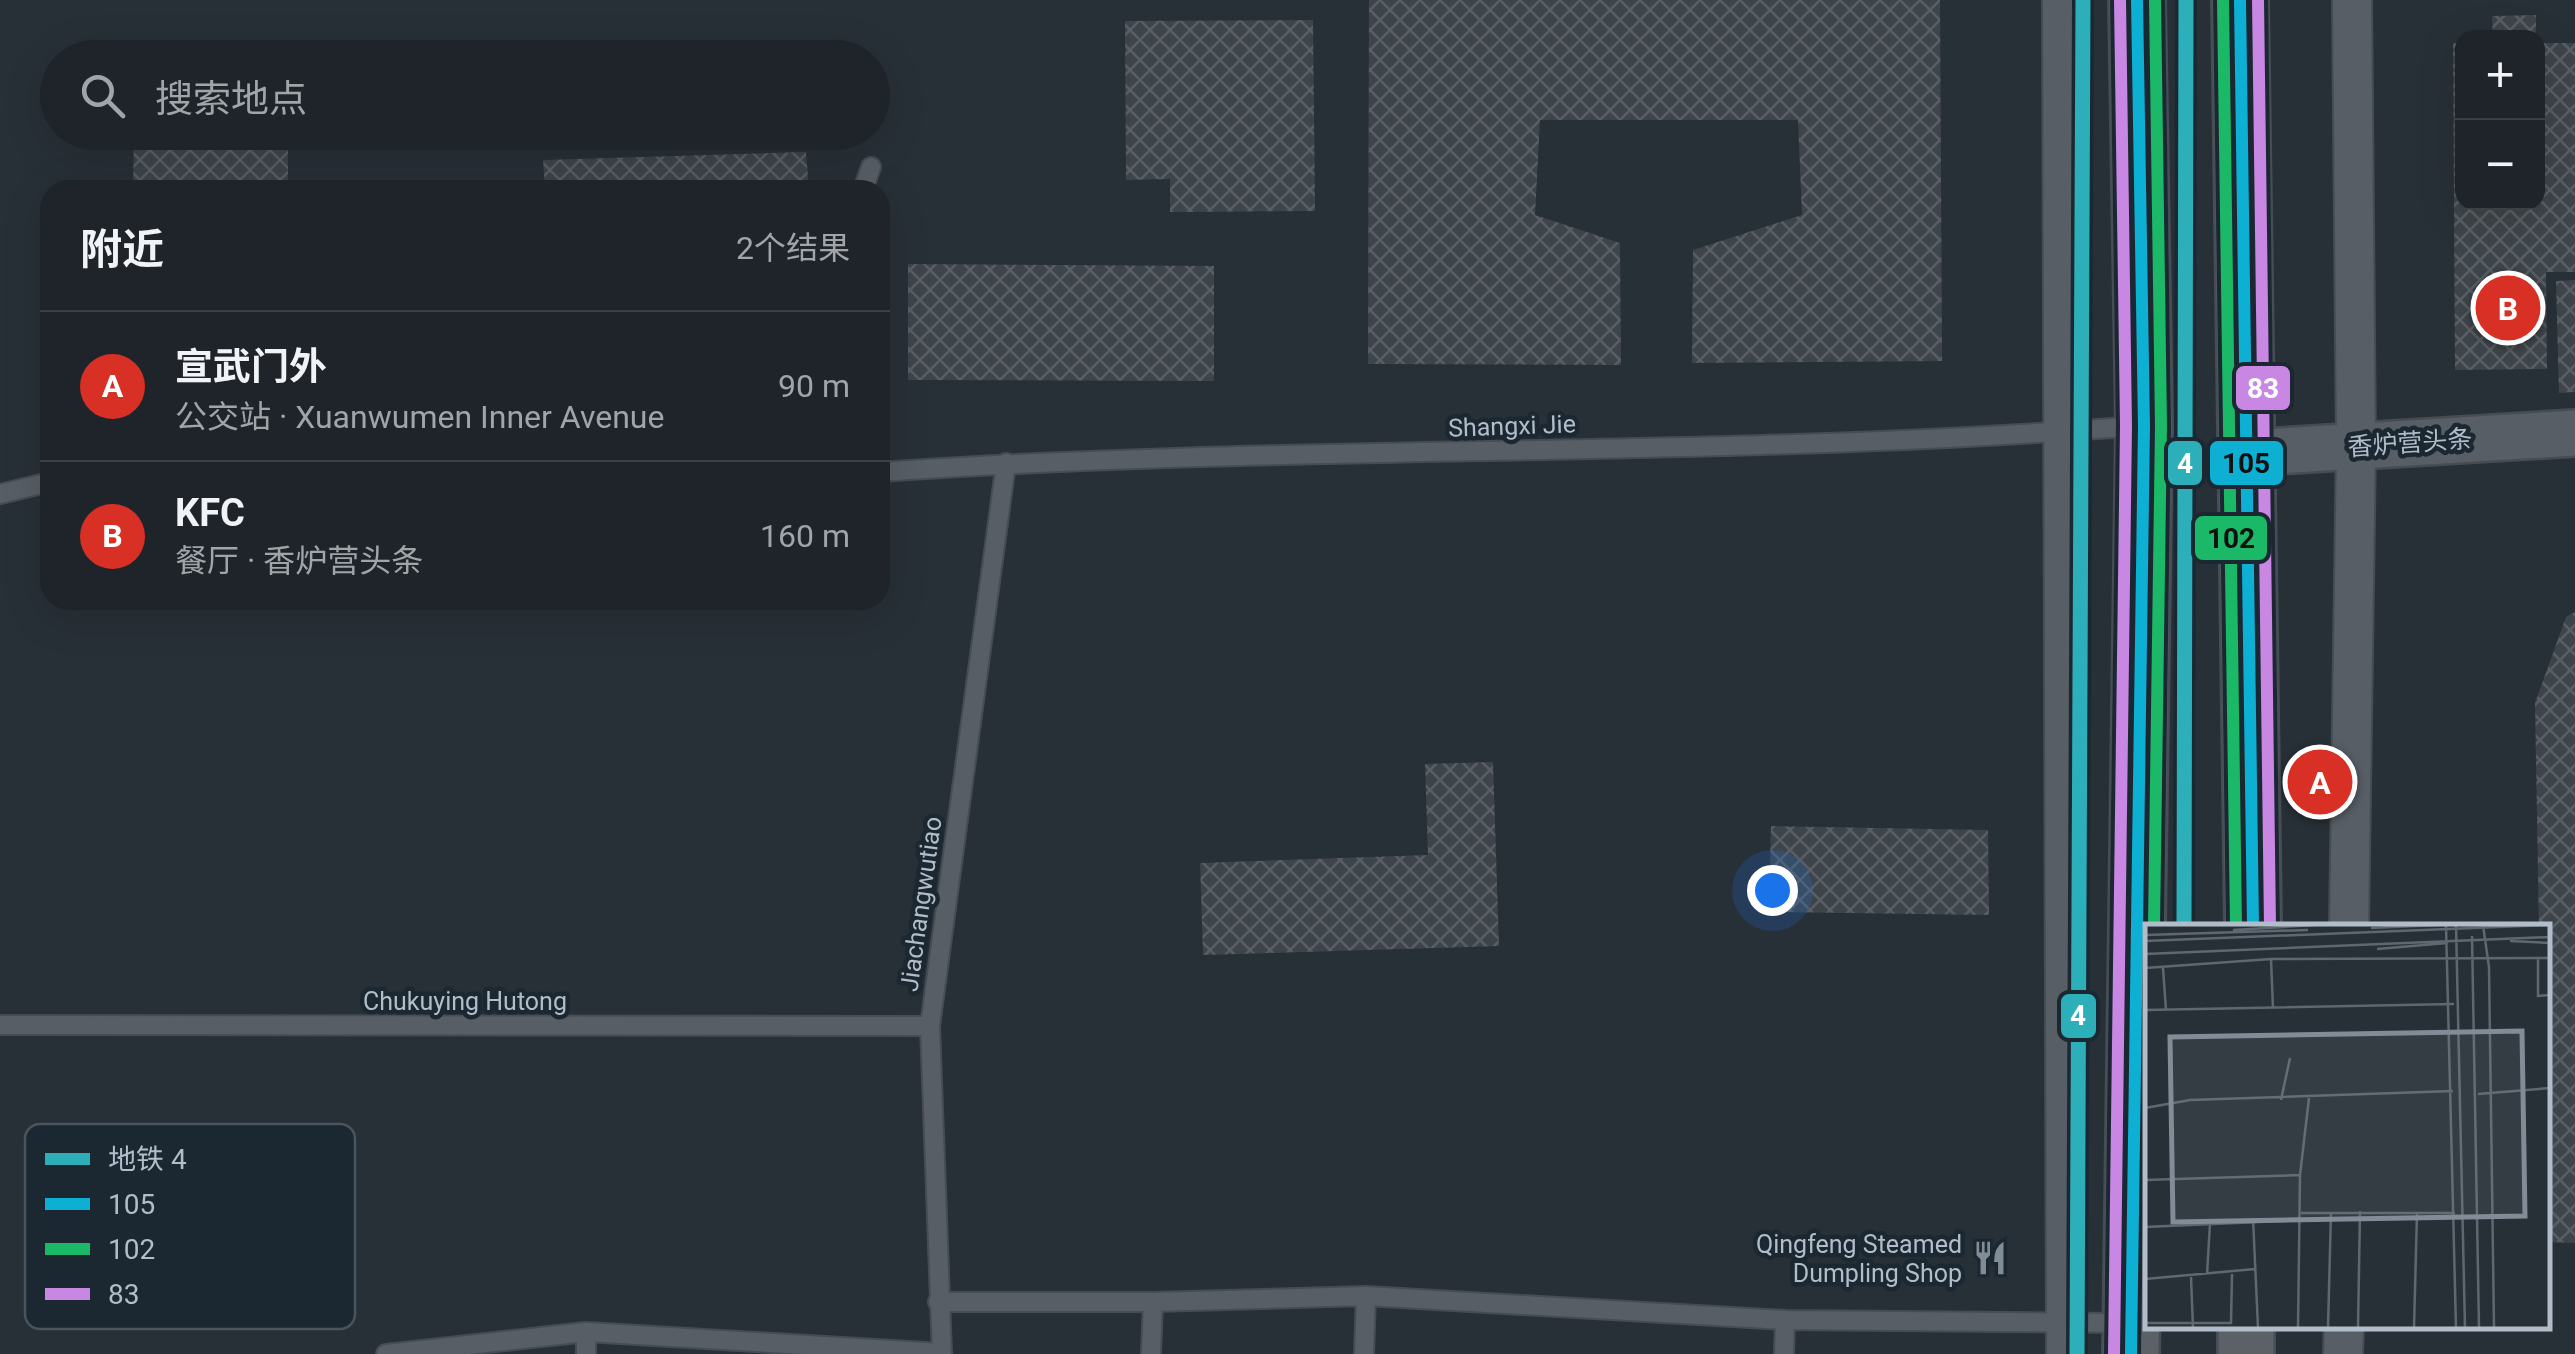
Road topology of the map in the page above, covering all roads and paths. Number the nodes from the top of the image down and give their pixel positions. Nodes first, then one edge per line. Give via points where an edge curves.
1 (2062, 0) edge
2 (2137, 0) edge
3 (2240, 0) edge
4 (2352, 0) edge
5 (872, 167) dead end
6 (867, 180) edge
7 (2144, 426) junction
8 (2061, 432) junction
9 (2575, 433) edge
10 (2356, 446) junction
11 (2246, 453) junction
12 (1006, 463) junction
13 (890, 471) edge
14 (40, 484) edge
15 (0, 494) edge
16 (2254, 924) edge
17 (2349, 924) edge
18 (0, 1025) edge
19 (930, 1026) junction
20 (1366, 1296) junction
21 (938, 1302) junction
22 (1153, 1302) junction
23 (1785, 1320) junction
24 (2344, 1329) edge
25 (586, 1332) junction
26 (2066, 1338) edge
27 (2131, 1338) edge
28 (386, 1354) edge
29 (586, 1354) edge
30 (942, 1354) edge
31 (1152, 1354) edge
32 (1364, 1354) edge
33 (1784, 1354) edge
34 (2343, 1354) edge

1 - 8 street
2 - 7 main road
3 - 11 main road
4 - 10 street
5 - 6 lane
7 - 8 lane, Shangxi Jie
7 - 27 main road
8 - 12 lane, Shangxi Jie
8 - 26 street
9 - 10 street, 香炉营头条
10 - 11 street, 香炉营头条
10 - 17 street
11 - 16 main road
12 - 13 lane, Shangxi Jie
12 - 19 lane, Jiachangwutiao
14 - 15 lane
18 - 19 lane, Chukuying Hutong
19 - 21 lane, Jiachangwutiao
20 - 22 lane
20 - 23 lane
20 - 32 lane
21 - 22 lane
21 - 30 lane, Jiachangwutiao
22 - 31 lane
23 - 26 lane
23 - 33 lane
24 - 34 street
25 - 28 lane
25 - 29 lane
25 - 30 lane
26 - 27 lane

